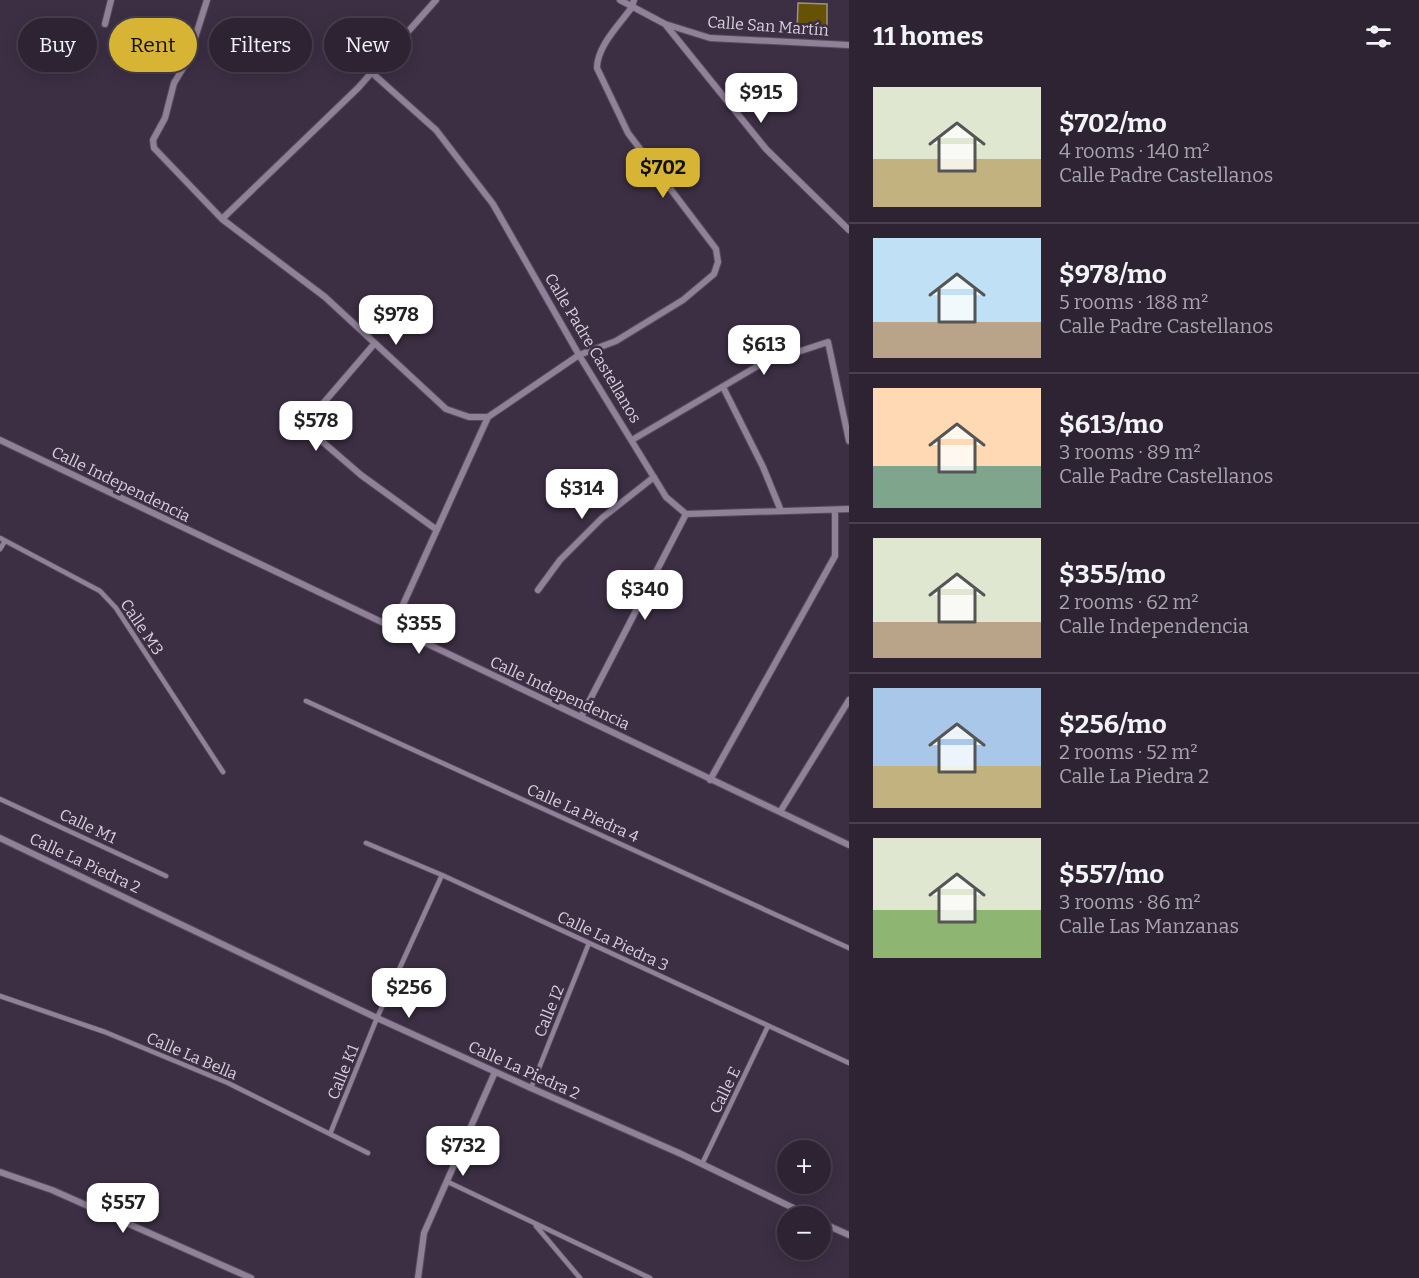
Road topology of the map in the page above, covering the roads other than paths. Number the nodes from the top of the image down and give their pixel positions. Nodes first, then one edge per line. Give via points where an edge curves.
1 (111, 0) edge
2 (207, 0) edge
3 (436, 0) edge
4 (620, 0) edge
5 (633, 4) edge
6 (105, 24) dead end
7 (665, 24) junction
8 (411, 28) edge
9 (849, 45) edge
10 (371, 72) joint
11 (222, 219) junction
12 (849, 230) edge
13 (375, 343) junction
14 (579, 355) junction
15 (723, 387) junction
16 (488, 417) junction
17 (0, 440) edge
18 (632, 440) junction
19 (849, 441) edge
20 (654, 477) junction
21 (849, 509) edge
22 (835, 510) junction
23 (781, 511) junction
24 (686, 514) junction
25 (437, 530) junction
26 (2, 539) edge
27 (0, 549) edge
28 (538, 590) dead end
29 (392, 629) junction
30 (849, 700) edge
31 (306, 701) dead end
32 (581, 717) junction
33 (223, 772) dead end
34 (710, 780) junction
35 (0, 799) edge
36 (780, 812) junction
37 (0, 838) edge
38 (366, 843) dead end
39 (849, 845) edge
40 (442, 874) junction
41 (166, 876) dead end
42 (589, 943) junction
43 (849, 948) edge
44 (0, 996) edge
45 (377, 1018) junction
46 (768, 1026) junction
47 (849, 1063) edge
48 (495, 1072) junction
49 (531, 1088) junction
50 (330, 1134) junction
51 (368, 1153) dead end
52 (702, 1164) junction
53 (0, 1172) edge
54 (448, 1182) junction
55 (789, 1206) edge
56 (535, 1223) junction
57 (831, 1226) edge
58 (849, 1235) edge
59 (251, 1278) edge
60 (418, 1278) edge
61 (580, 1278) edge
62 (650, 1278) edge

1 - 6 street
2 - 11 street via 188,60 174,83 165,118 153,140 154,148
3 - 8 street
4 - 5 street, Calle San Martín
5 - 7 street, Calle San Martín
5 - 14 street via 597,58 597,68 628,133 716,249 718,262 714,274 683,300 616,341
7 - 9 street, Calle San Martín via 710,38
7 - 12 street via 766,150
10 - 11 street
10 - 14 street, Calle Padre Castellanos via 436,130 493,204
11 - 13 street via 325,297
13 - 16 street via 446,409 469,417
13 - 25 street via 314,414 313,429 317,437 361,475
14 - 16 street
14 - 18 street, Calle Padre Castellanos
15 - 18 street
15 - 19 street via 761,364 828,342
15 - 23 street
16 - 25 street
17 - 29 street, Calle Independencia
18 - 20 street, Calle Padre Castellanos
20 - 24 street, Calle Padre Castellanos via 666,497
20 - 28 street via 602,518 560,560
21 - 22 street
22 - 23 street
22 - 34 street via 835,556
23 - 24 street
24 - 32 street
25 - 29 street
26 - 27 lane
26 - 33 lane, Calle M3 via 100,591 116,608
29 - 32 street, Calle Independencia
30 - 36 street
31 - 43 lane, Calle La Piedra 4
32 - 34 street, Calle Independencia
34 - 36 street, Calle Independencia
35 - 41 lane, Calle M1
36 - 39 street, Calle Independencia
37 - 45 street, Calle La Piedra 2
38 - 40 lane, Calle La Piedra 3
40 - 42 lane, Calle La Piedra 3
40 - 45 lane, Calle K1
42 - 46 lane, Calle La Piedra 3
42 - 49 lane, Calle I2
44 - 50 lane, Calle La Bella via 105,1032 228,1083
45 - 48 street, Calle La Piedra 2
45 - 50 lane, Calle K1
46 - 47 lane, Calle La Piedra 3
46 - 52 lane, Calle E
48 - 49 street, Calle La Piedra 2
48 - 54 street
49 - 52 street, Calle La Piedra 2
50 - 51 lane, Calle La Bella
52 - 55 street, Calle La Piedra 2
53 - 59 street via 52,1190
54 - 56 lane
54 - 60 street via 424,1233
56 - 61 lane
56 - 62 lane
57 - 58 street

